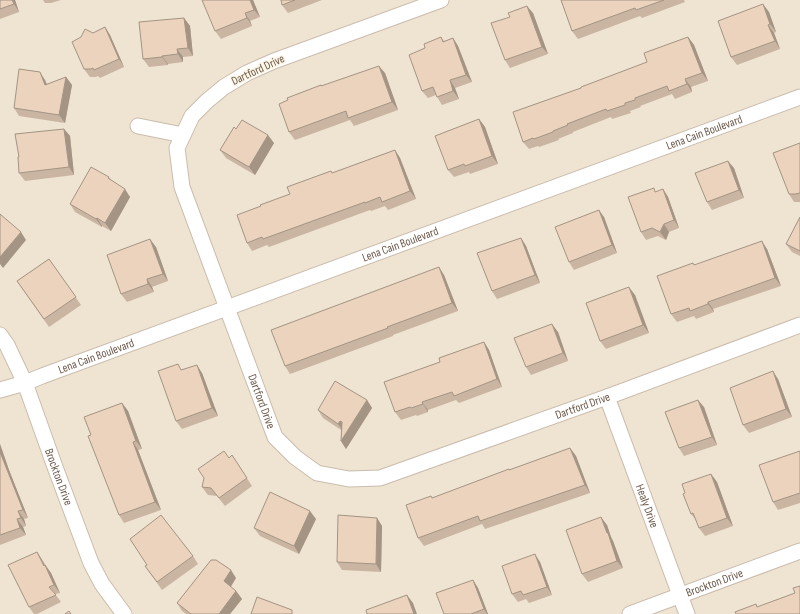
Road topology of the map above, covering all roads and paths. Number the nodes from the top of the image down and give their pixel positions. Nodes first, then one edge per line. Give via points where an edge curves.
1 (441, 0) edge
2 (800, 97) edge
3 (138, 126) dead end
4 (184, 135) junction
5 (227, 308) junction
6 (800, 325) edge
7 (0, 335) edge
8 (25, 383) junction
9 (0, 390) edge
10 (607, 397) junction
11 (800, 551) edge
12 (679, 595) junction
13 (124, 614) edge
14 (630, 614) edge
15 (687, 614) edge

1 - 4 street, Dartford Drive via 247,73 224,87 192,116
2 - 5 street, Lena Cain Boulevard
3 - 4 street
4 - 5 street, Dartford Drive via 177,148 182,187
5 - 8 street, Lena Cain Boulevard
5 - 10 street, Dartford Drive via 275,436 295,457 317,473 349,479 380,478
6 - 10 street, Dartford Drive
7 - 8 street, Brockton Drive
8 - 9 street, Lena Cain Boulevard
8 - 13 street, Brockton Drive via 91,563 102,584
10 - 12 street, Healy Drive
11 - 12 street, Brockton Drive
12 - 14 street, Brockton Drive
12 - 15 street, Healy Drive

